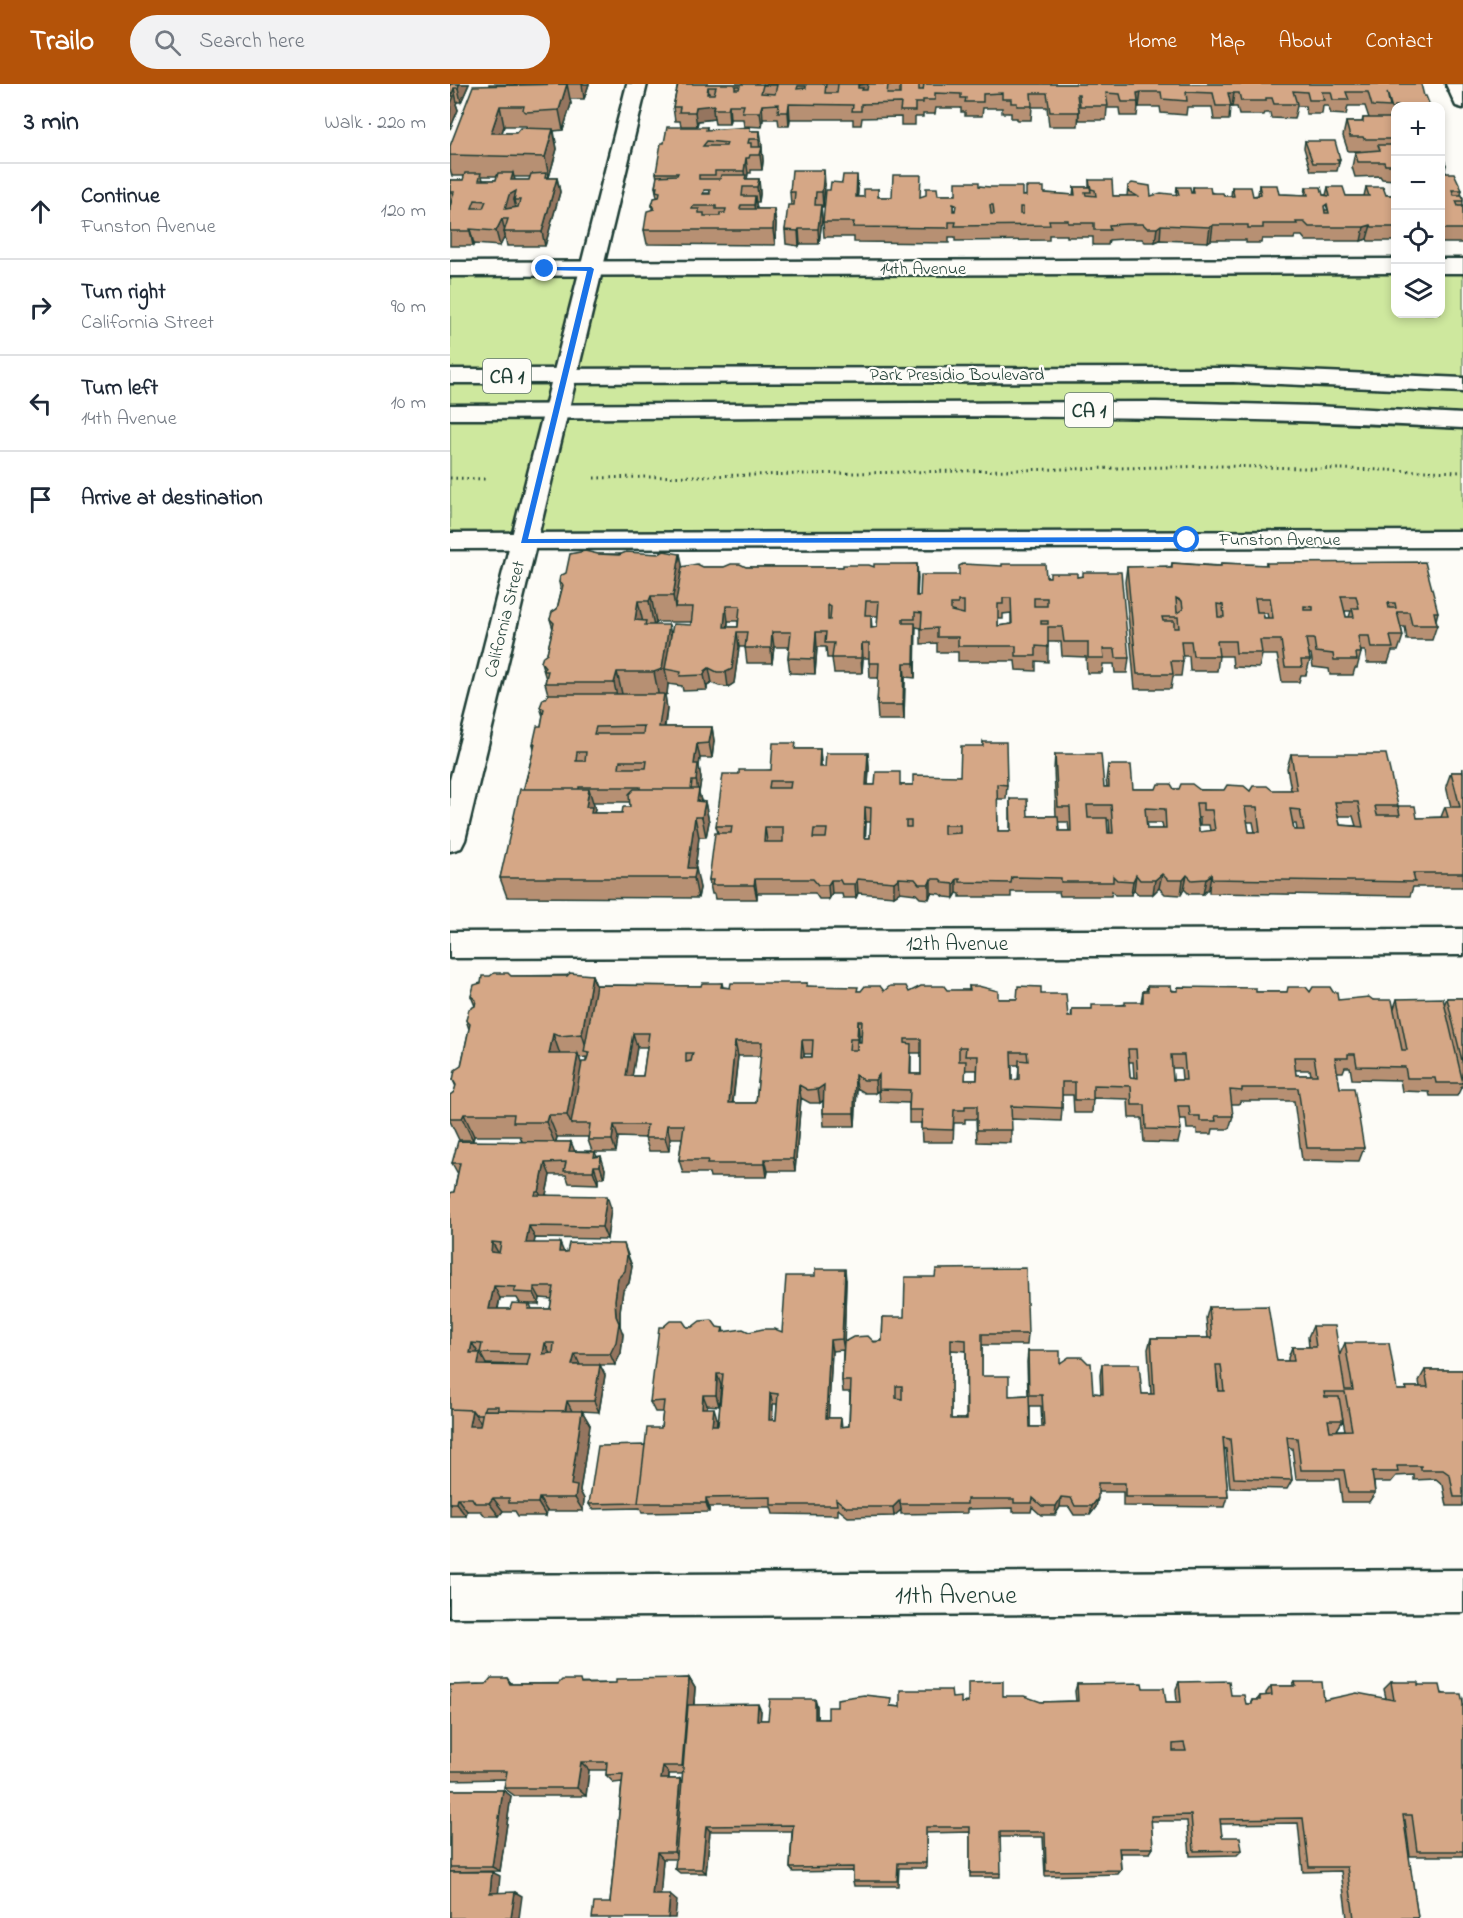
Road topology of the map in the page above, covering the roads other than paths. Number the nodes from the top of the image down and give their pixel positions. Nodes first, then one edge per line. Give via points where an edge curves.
1 (637, 84) edge
2 (1456, 84) edge
3 (1463, 102) edge
4 (1391, 266) edge
5 (1445, 266) edge
6 (1463, 266) edge
7 (450, 269) edge
8 (591, 269) junction
9 (564, 375) junction
10 (450, 376) edge
11 (1463, 386) edge
12 (450, 411) edge
13 (556, 411) junction
14 (1463, 421) edge
15 (1463, 539) edge
16 (450, 541) edge
17 (524, 541) junction
18 (450, 840) edge
19 (1463, 942) edge
20 (450, 945) edge
21 (1463, 1591) edge
22 (450, 1596) edge

1 - 8 main road, California Street
2 - 3 main road
4 - 8 main road, 14th Avenue
5 - 6 main road
7 - 8 main road, 14th Avenue
8 - 9 main road, California Street
9 - 10 main road, Park Presidio Boulevard / CA 1
9 - 11 main road, Park Presidio Boulevard / CA 1 via 1221,374
9 - 13 main road, California Street
12 - 13 main road, Park Presidio Boulevard / CA 1
13 - 14 main road, Park Presidio Boulevard / CA 1 via 1191,410 1315,412
13 - 17 main road, California Street
15 - 17 main road, Funston Avenue
16 - 17 main road, Funston Avenue
17 - 18 main road, California Street
19 - 20 main road, 12th Avenue
21 - 22 main road, 11th Avenue

